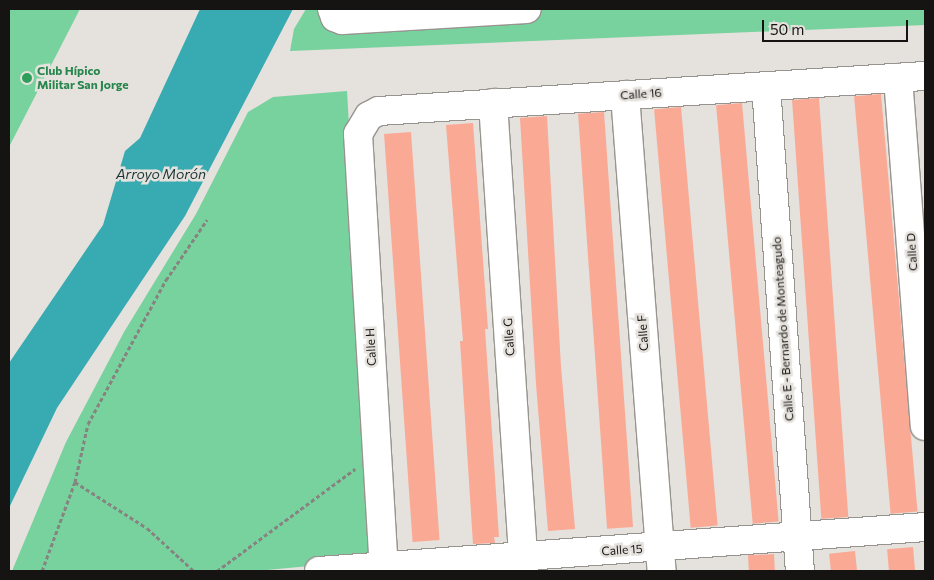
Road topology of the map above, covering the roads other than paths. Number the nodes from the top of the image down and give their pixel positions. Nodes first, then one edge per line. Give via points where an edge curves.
1 (332, 9) edge
2 (527, 9) edge
3 (925, 76) edge
4 (898, 78) junction
5 (766, 86) junction
6 (625, 95) junction
7 (493, 103) junction
8 (362, 124) joint
9 (925, 426) edge
10 (925, 527) edge
11 (798, 536) junction
12 (661, 559) edge
13 (524, 564) edge
14 (384, 569) edge
15 (319, 571) edge
16 (800, 571) edge

1 - 2 street via 335,17 342,20
3 - 4 street, Calle 16
4 - 5 street, Calle 16
4 - 9 street, Calle D
5 - 6 street, Calle 16
5 - 11 street, Calle E - Bernardo de Monteagudo
6 - 7 street, Calle 16
6 - 12 street, Calle F
7 - 8 street, Calle 16 via 379,111
7 - 13 street, Calle G
8 - 14 street, Calle H via 358,134
10 - 11 street, Calle 15
11 - 12 street, Calle 15
11 - 16 street, Calle E - Bernardo de Monteagudo
12 - 13 street, Calle 15
13 - 14 street, Calle 15
14 - 15 street, Calle 15

